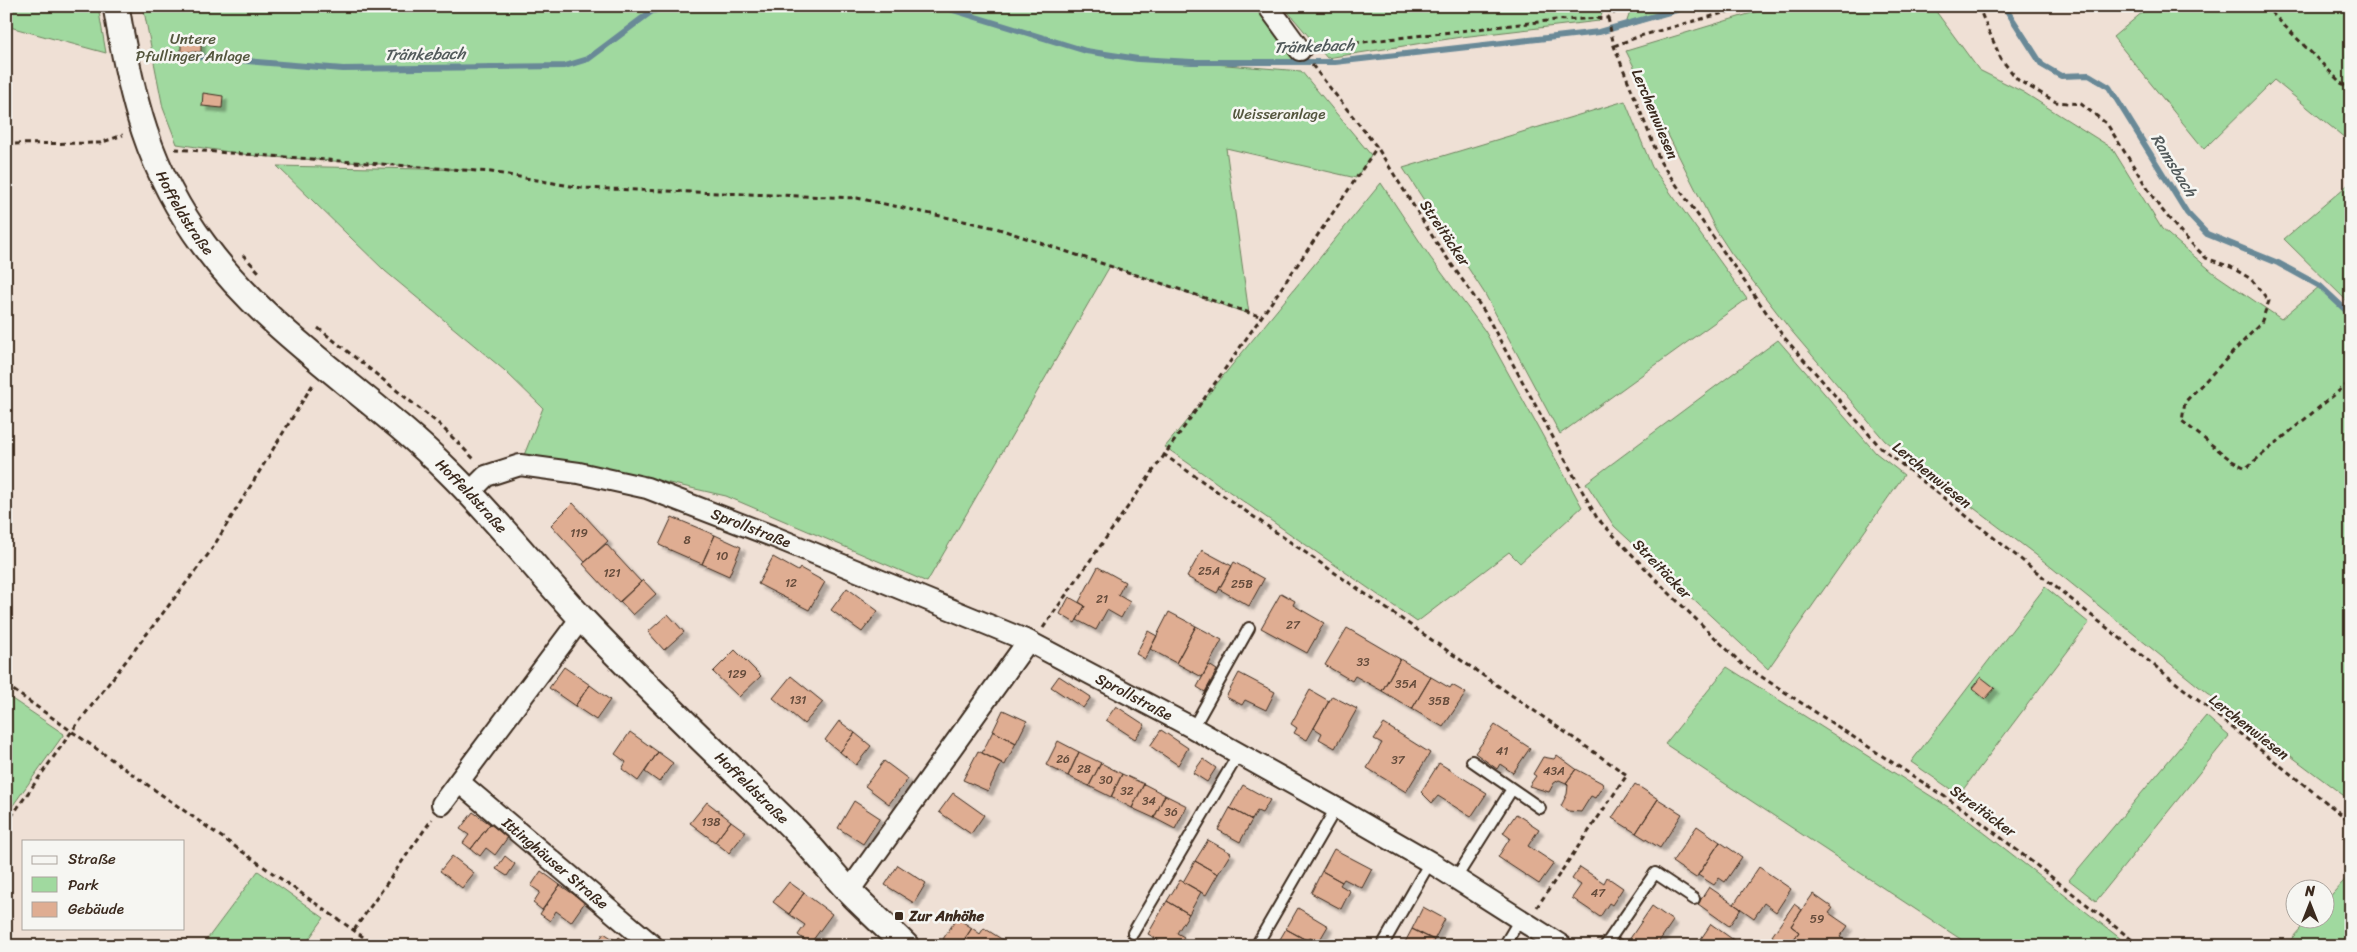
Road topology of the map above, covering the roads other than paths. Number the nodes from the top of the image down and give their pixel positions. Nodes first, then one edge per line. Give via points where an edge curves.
1 (116, 6) edge
2 (1268, 6) edge
3 (1300, 50) road end
4 (478, 484) junction
5 (581, 618) junction
6 (1249, 628) dead end
7 (1030, 642) junction
8 (1193, 728) junction
9 (1239, 753) junction
10 (1472, 760) dead end
11 (459, 782) junction
12 (1512, 789) junction
13 (442, 804) road end
14 (1336, 808) junction
15 (1540, 808) dead end
16 (1430, 862) junction
17 (1456, 878) junction
18 (849, 891) junction
19 (1694, 899) dead end
20 (1520, 919) junction
21 (1133, 933) dead end
22 (653, 946) edge
23 (906, 946) edge
24 (1256, 946) edge
25 (1382, 946) edge
26 (1504, 946) edge
27 (1562, 946) edge
28 (1605, 946) edge

1 - 4 street, Hoffeldstraße via 125,61 142,128 160,146 171,196 204,245 249,298 324,366 421,444
2 - 3 street
4 - 5 street, Hoffeldstraße
4 - 7 street, Sprollstraße via 520,464 647,488
5 - 11 street
5 - 18 street, Hoffeldstraße via 805,841
6 - 8 lane
7 - 8 street, Sprollstraße
7 - 18 street
8 - 9 street, Sprollstraße
9 - 14 street, Sprollstraße
9 - 21 lane
10 - 12 lane
11 - 13 street
11 - 22 street, Ittinghäuser Straße
12 - 15 lane
12 - 17 lane
14 - 16 street, Sprollstraße
14 - 24 lane
16 - 17 street, Sprollstraße
16 - 25 lane
17 - 20 street, Sprollstraße
18 - 23 street, Hoffeldstraße
19 - 28 lane via 1655,873
20 - 26 lane
20 - 27 street, Sprollstraße

